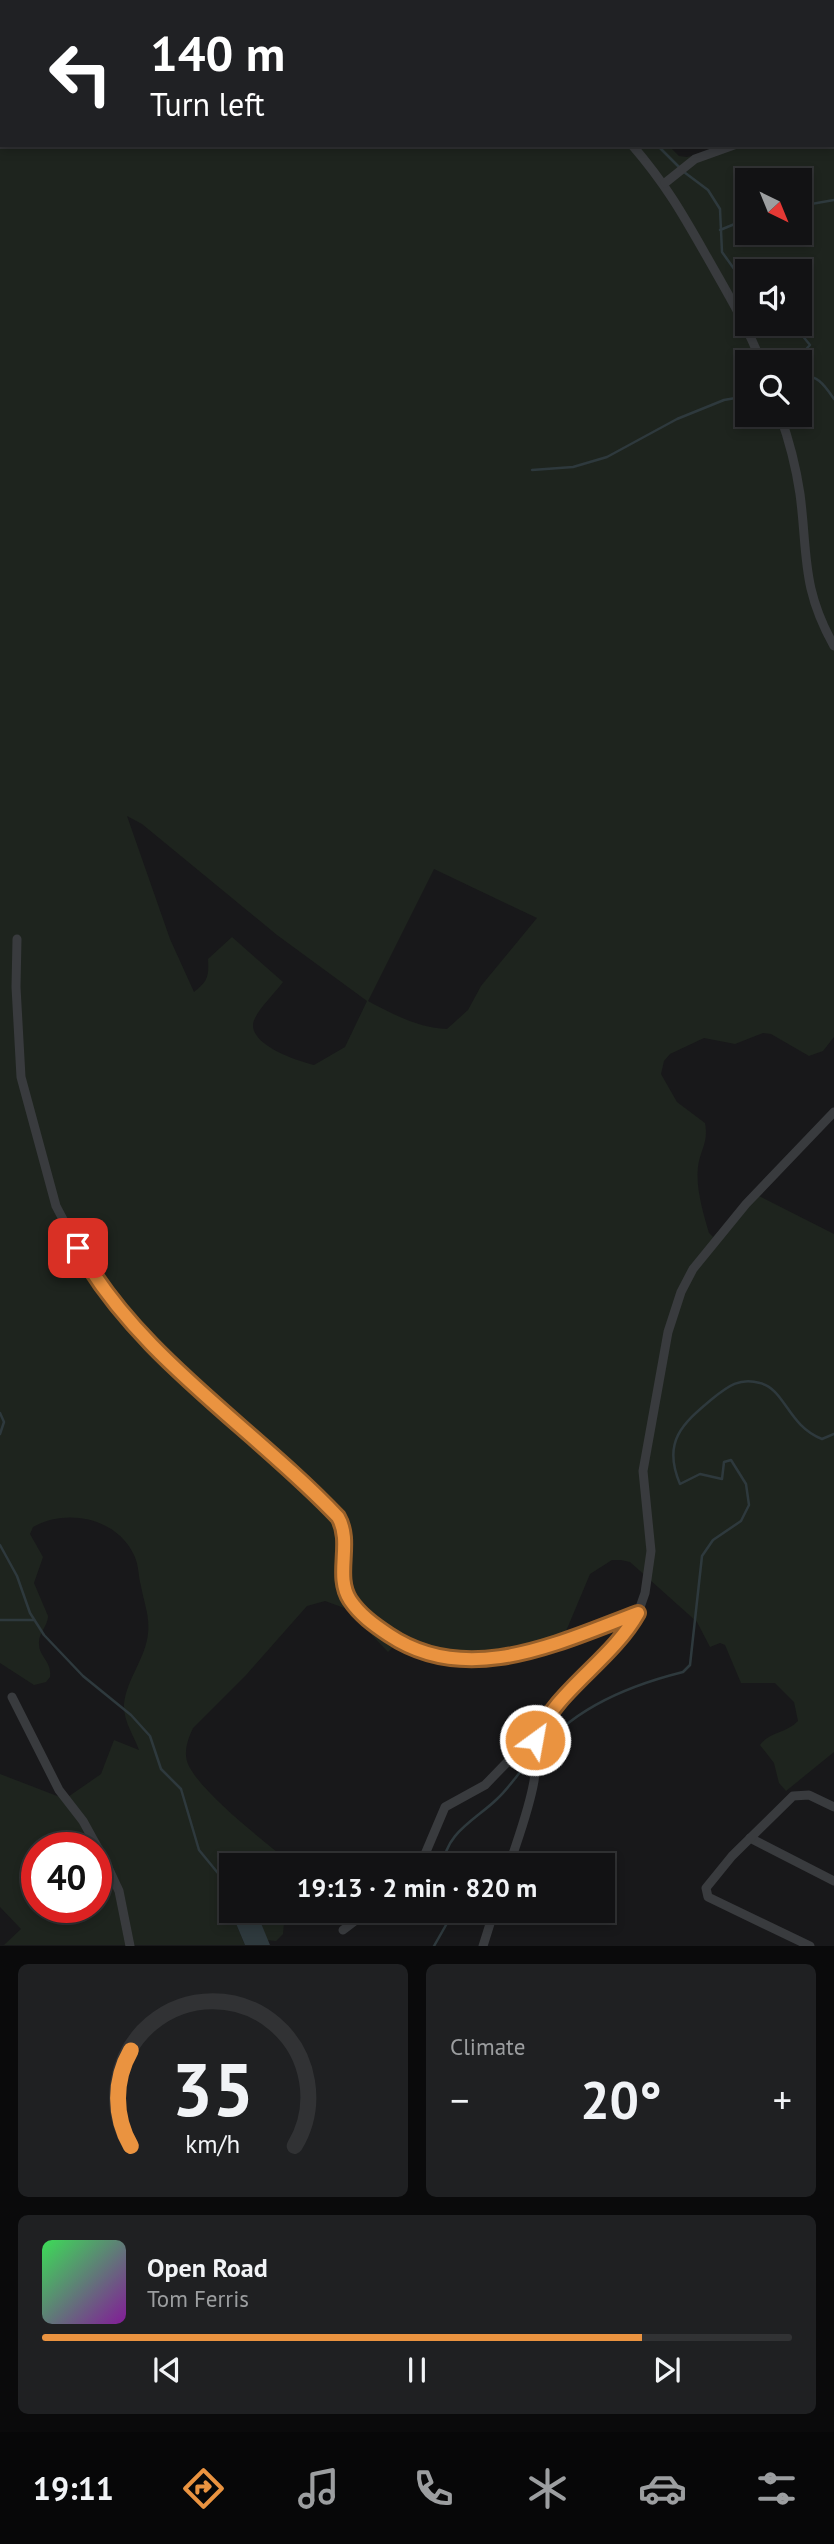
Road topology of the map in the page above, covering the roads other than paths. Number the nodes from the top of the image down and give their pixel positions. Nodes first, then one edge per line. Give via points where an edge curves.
1 (634, 147) edge
2 (728, 147) edge
3 (665, 183) junction
4 (756, 350) edge
5 (783, 427) edge
6 (834, 646) edge
7 (17, 939) dead end
8 (834, 1112) edge
9 (638, 1613) junction
10 (12, 1697) dead end
11 (535, 1745) junction
12 (834, 1807) edge
13 (750, 1838) junction
14 (425, 1853) edge
15 (513, 1853) edge
16 (834, 1881) edge
17 (352, 1923) edge
18 (490, 1923) edge
19 (343, 1930) dead end
20 (130, 1945) edge
21 (483, 1945) edge
22 (810, 1945) edge

1 - 3 street
2 - 3 street via 695,159
3 - 4 street
5 - 6 street via 800,495 805,573 817,613
7 - 9 street via 19,1061 56,1206 104,1290 198,1390 338,1517 344,1532 344,1589 356,1609 402,1644 468,1661 520,1654
8 - 9 street via 746,1204 693,1269 681,1292 668,1332 643,1471 651,1551 648,1583
9 - 11 street via 624,1636 548,1716
10 - 20 street via 59,1790 105,1861 119,1891
11 - 14 street via 516,1753 485,1785 445,1807
11 - 15 street via 530,1801
12 - 13 street via 804,1794 789,1800
13 - 16 street
13 - 22 street via 706,1888 708,1897
17 - 19 street
18 - 21 street

